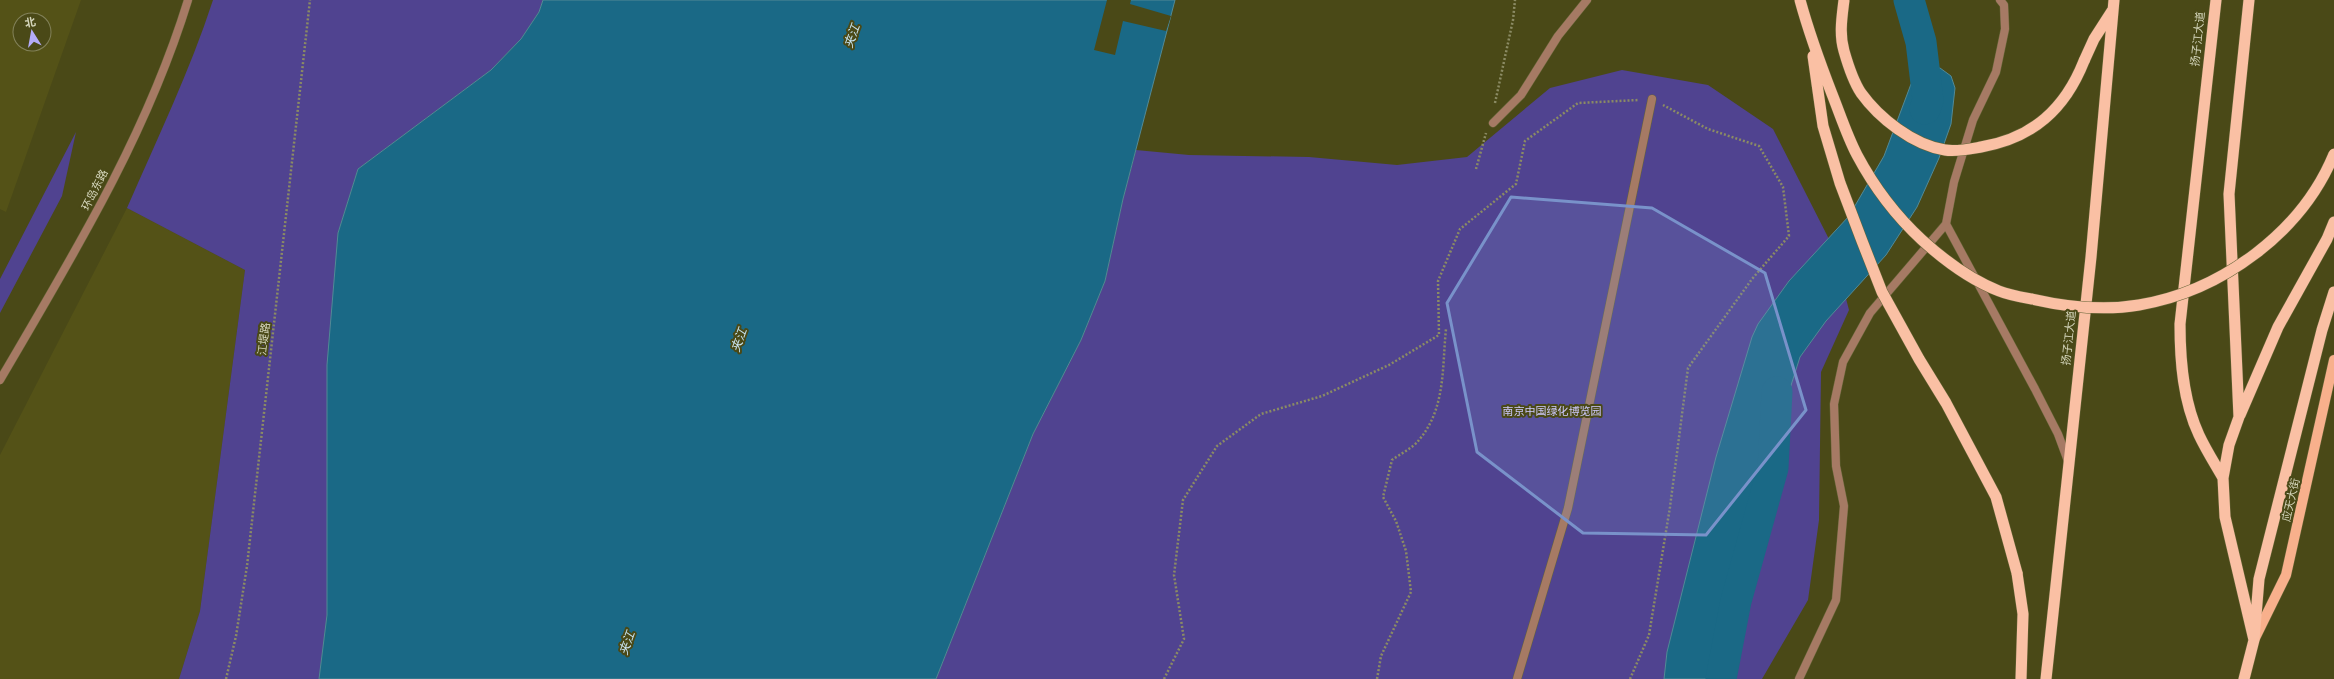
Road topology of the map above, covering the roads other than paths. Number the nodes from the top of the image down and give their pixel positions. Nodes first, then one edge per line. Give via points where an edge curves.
1 (188, 0) edge
2 (1587, 0) edge
3 (1800, 0) edge
4 (1844, 0) edge
5 (2000, 0) edge
6 (2216, 0) edge
7 (2249, 0) edge
8 (2114, 4) edge
9 (1810, 38) junction
10 (1652, 100) road end
11 (1490, 126) road end
12 (2334, 154) edge
13 (2334, 222) edge
14 (1946, 224) junction
15 (2332, 296) edge
16 (2334, 360) edge
17 (0, 380) edge
18 (2238, 417) junction
19 (2069, 462) junction
20 (2223, 478) junction
21 (2254, 640) junction
22 (1517, 679) edge
23 (1799, 679) edge
24 (2021, 679) edge
25 (2046, 679) edge
26 (2244, 679) edge

1 - 17 street, 环岛东路 via 150,108 83,238
2 - 11 street via 1558,36 1521,95
3 - 9 highway, bridge
4 - 8 highway, bridge via 1841,33 1844,50 1853,79 1861,93 1897,128 1921,142 1944,150 1974,149 2005,142 2044,121 2061,104 2076,83 2094,39
5 - 14 street via 2004,5 2005,29 1996,72 1973,120 1954,182
6 - 20 highway, 扬子江大道 via 2180,324 2180,350 2186,396 2194,421
7 - 18 highway, 扬子江大道 via 2229,194
8 - 19 highway, 扬子江大道
9 - 12 highway, bridge via 1857,154 1886,202 1922,240 1955,267 1999,291 2048,303 2098,309 2139,305 2174,296 2213,281 2247,262 2299,212 2325,176
9 - 24 highway, bridge via 1823,126 1840,183 1882,292 1996,497 2017,573 2023,614
10 - 22 street via 1568,508
13 - 18 highway via 2278,328
14 - 19 street via 2035,389
14 - 23 street via 1870,313 1843,362 1834,404 1836,466 1844,506 1836,600
15 - 21 highway via 2259,579
16 - 21 main road, 应天大街 via 2286,575
18 - 20 highway, 扬子江大道 via 2229,445
19 - 25 highway, 扬子江大道
20 - 21 highway, 扬子江大道 via 2225,518
21 - 26 highway

